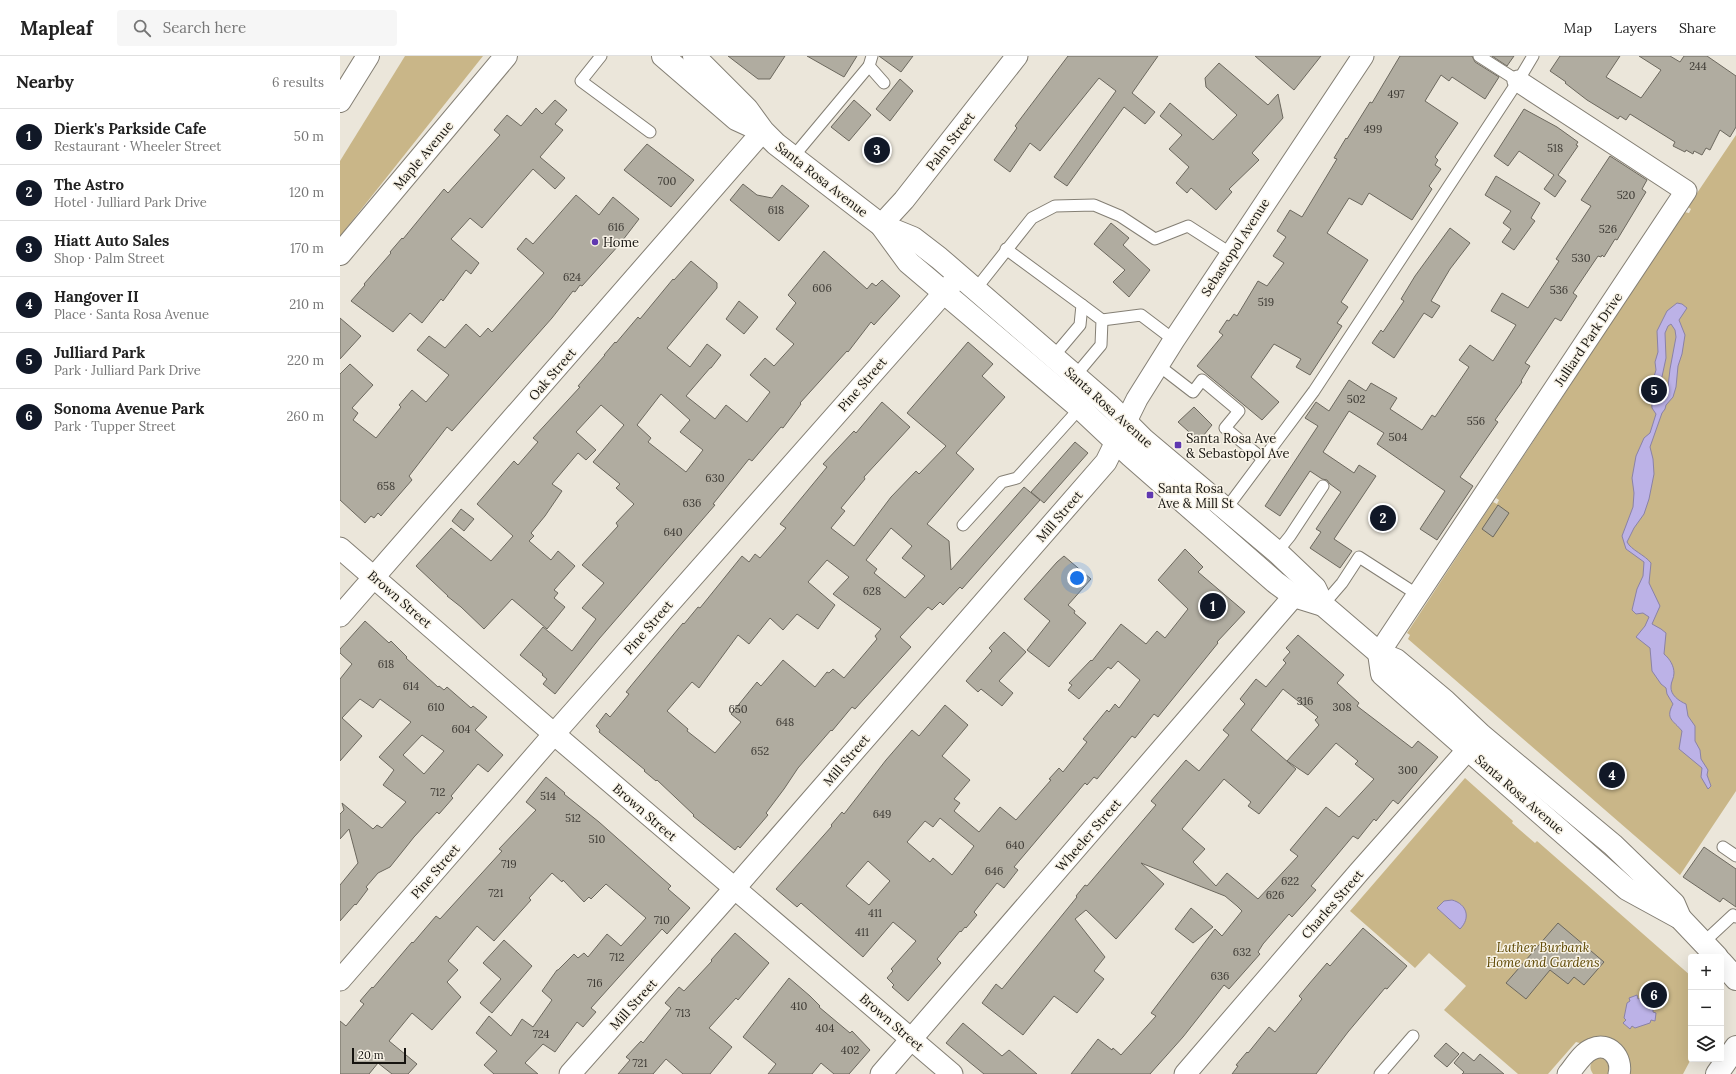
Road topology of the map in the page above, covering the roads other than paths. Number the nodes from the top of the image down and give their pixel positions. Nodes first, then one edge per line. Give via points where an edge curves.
1 (368, 56) edge
2 (506, 56) edge
3 (601, 56) edge
4 (663, 56) edge
5 (694, 56) edge
6 (1017, 56) edge
7 (1362, 56) edge
8 (1479, 56) edge
9 (1532, 56) edge
10 (870, 61) edge
11 (1518, 81) junction
12 (884, 83) dead end
13 (340, 101) edge
14 (650, 132) dead end
15 (763, 132) junction
16 (793, 157) junction
17 (881, 225) junction
18 (1006, 249) junction
19 (1230, 253) junction
20 (340, 254) edge
21 (959, 276) junction
22 (975, 290) junction
23 (944, 291) junction
24 (1082, 305) junction
25 (1102, 320) junction
26 (1174, 340) junction
27 (1053, 357) junction
28 (1158, 365) junction
29 (1075, 376) junction
30 (1080, 408) junction
31 (1126, 422) junction
32 (1116, 442) junction
33 (1263, 459) junction
34 (1323, 486) dead end
35 (1226, 509) junction
36 (963, 525) dead end
37 (340, 548) edge
38 (1277, 552) junction
39 (375, 577) junction
40 (1418, 595) junction
41 (1294, 596) junction
42 (1323, 605) junction
43 (340, 616) edge
44 (1379, 653) junction
45 (554, 734) junction
46 (1474, 742) junction
47 (1722, 847) dead end
48 (1736, 856) edge
49 (734, 889) junction
50 (1736, 917) edge
51 (1710, 949) edge
52 (1724, 965) edge
53 (1736, 979) edge
54 (340, 980) edge
55 (1413, 1036) dead end
56 (912, 1039) junction
57 (1736, 1047) edge
58 (570, 1074) edge
59 (881, 1074) edge
60 (952, 1074) edge
61 (1185, 1074) edge
62 (1380, 1074) edge
63 (1568, 1074) edge
64 (1619, 1074) edge
65 (1717, 1074) edge

1 - 13 main road
2 - 20 main road, Maple Avenue
3 - 14 lane via 580,81
4 - 15 main road, Santa Rosa Avenue via 736,119
5 - 15 main road, Santa Rosa Avenue via 747,108
6 - 17 street, Palm Street via 904,200
7 - 19 street, Sebastopol Avenue
8 - 11 lane
9 - 11 lane
10 - 12 lane
10 - 16 lane
11 - 33 lane via 1314,392
11 - 40 street, Julliard Park Drive via 1686,191
15 - 16 main road, Santa Rosa Avenue
15 - 39 street, Oak Street
16 - 17 main road, Santa Rosa Avenue
17 - 21 main road, Santa Rosa Avenue via 913,238
17 - 23 main road, Santa Rosa Avenue via 908,262
18 - 19 lane via 1032,218 1055,206 1094,206 1120,216 1155,239 1188,226
18 - 22 lane
18 - 24 lane
19 - 26 street, Sebastopol Avenue
21 - 22 main road, Santa Rosa Avenue
21 - 23 street, Pine Street
22 - 27 main road, Santa Rosa Avenue
23 - 30 main road, Santa Rosa Avenue
23 - 45 street, Pine Street
24 - 25 lane
24 - 27 lane via 1080,325
25 - 26 lane via 1141,315
25 - 29 lane via 1101,345
26 - 28 street, Sebastopol Avenue
27 - 29 main road, Santa Rosa Avenue
28 - 31 street, Sebastopol Avenue
28 - 33 lane via 1193,392 1202,380 1239,411 1225,428
29 - 31 main road, Santa Rosa Avenue
30 - 32 main road, Santa Rosa Avenue
30 - 36 lane via 1017,478 1002,482
31 - 32 street, Sebastopol Avenue
31 - 35 main road, Santa Rosa Avenue
32 - 41 main road, Santa Rosa Avenue
32 - 49 street, Mill Street via 1106,462
33 - 35 lane
34 - 38 lane
35 - 38 main road, Santa Rosa Avenue
37 - 39 street, Brown Street
38 - 42 main road, Santa Rosa Avenue via 1315,588
39 - 43 street, Oak Street
39 - 45 street, Brown Street
40 - 42 lane via 1360,557
40 - 44 street, Julliard Park Drive
41 - 42 main road, Santa Rosa Avenue
41 - 56 street, Wheeler Street
42 - 44 main road, Santa Rosa Avenue
44 - 46 main road, Santa Rosa Avenue via 1382,674
45 - 49 street, Brown Street
45 - 54 street, Pine Street
46 - 51 main road, Santa Rosa Avenue via 1627,889 1680,918
46 - 61 street, Charles Street
47 - 48 lane
49 - 56 street, Brown Street
49 - 58 street, Mill Street
50 - 51 lane via 1733,915
52 - 53 main road
55 - 62 lane
56 - 59 street, Wheeler Street
56 - 60 street, Brown Street
57 - 65 main road
63 - 64 street via 1587,1052 1599,1047 1606,1048 1616,1055 1621,1067

